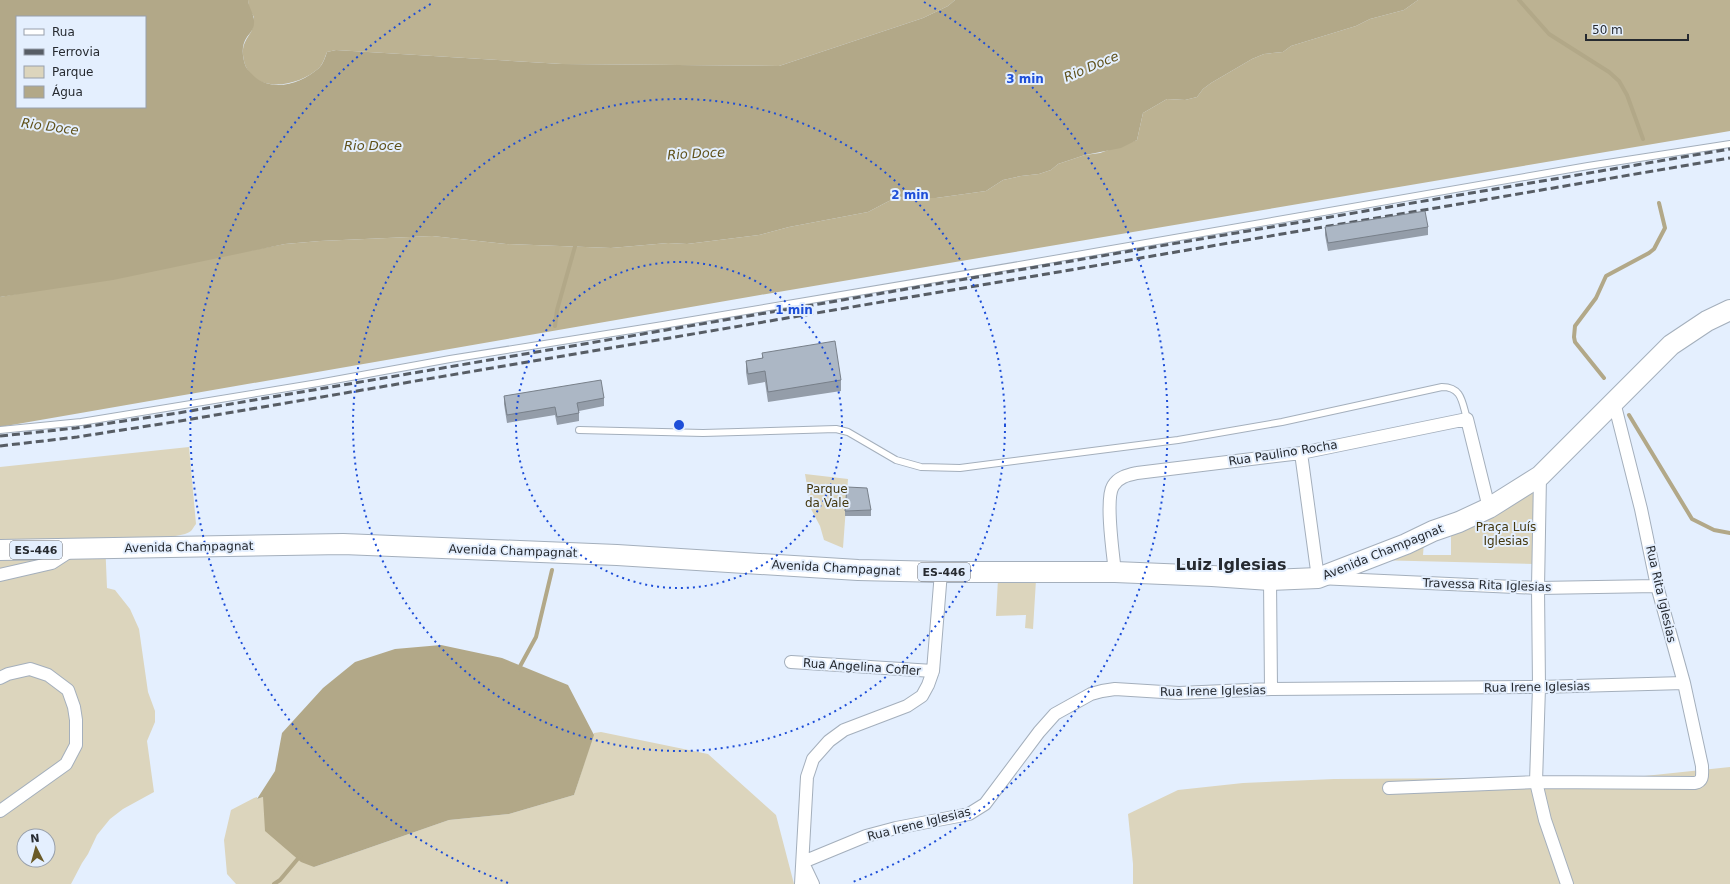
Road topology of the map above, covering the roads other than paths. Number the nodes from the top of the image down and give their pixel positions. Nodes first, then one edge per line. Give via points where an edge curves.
1 (1730, 144) edge
2 (1730, 310) edge
3 (1614, 402) junction
4 (1467, 419) junction
5 (0, 430) edge
6 (579, 430) dead end
7 (1301, 453) junction
8 (1540, 476) junction
9 (1489, 508) junction
10 (0, 550) edge
11 (72, 550) junction
12 (941, 572) junction
13 (1115, 572) junction
14 (0, 575) edge
15 (1318, 578) junction
16 (1270, 580) junction
17 (1657, 586) junction
18 (1538, 588) junction
19 (791, 662) dead end
20 (933, 671) junction
21 (0, 678) edge
22 (1684, 683) junction
23 (1539, 687) junction
24 (1271, 689) junction
25 (1536, 782) junction
26 (1389, 788) dead end
27 (0, 811) edge
28 (803, 862) junction
29 (801, 884) edge
30 (813, 884) edge
31 (1567, 884) edge

1 - 5 lane via 450,359 310,385 81,422
2 - 3 main road, Avenida Champagnat / ES-446 via 1707,321 1671,345
3 - 8 main road, Avenida Champagnat / ES-446
3 - 17 street, Rua Rita Iglesias via 1641,508
4 - 6 lane via 1455,390 1451,387 1442,387 1282,422 1178,440 960,468 921,467 896,460 848,432 836,429 703,433
4 - 7 street, Rua Paulino Rocha
4 - 9 street
7 - 13 street, Rua Paulino Rocha via 1137,473 1127,475 1116,482 1109,497
7 - 15 street
8 - 9 main road, Avenida Champagnat / ES-446
8 - 18 street
9 - 15 main road, Avenida Champagnat / ES-446
10 - 11 main road, ES-446
11 - 12 main road, Avenida Champagnat / ES-446 via 343,544
11 - 14 street via 52,563
12 - 13 main road, Avenida Champagnat / ES-446
12 - 20 street
13 - 16 main road, Avenida Champagnat / ES-446
15 - 16 main road, Avenida Champagnat / ES-446
15 - 18 street, Travessa Rita Iglesias
16 - 24 street
17 - 18 street, Travessa Rita Iglesias
17 - 22 street, Rua Rita Iglesias
18 - 23 street
19 - 20 street, Rua Angelina Cofler
20 - 28 street via 922,696 907,706 844,730 829,741 813,759 807,777
21 - 27 street via 30,669 48,675 68,690 76,720 76,745 66,764
22 - 23 street, Rua Irene Iglesias
22 - 25 street, Rua Rita Iglesias via 1702,770 1700,782
23 - 24 street, Rua Irene Iglesias
23 - 25 street
24 - 28 street, Rua Irene Iglesias via 1179,693 1115,689 1091,694 1055,714 1038,732 985,804 978,809 969,814 866,836
25 - 26 street
25 - 31 street via 1545,820
28 - 29 street
28 - 30 street

